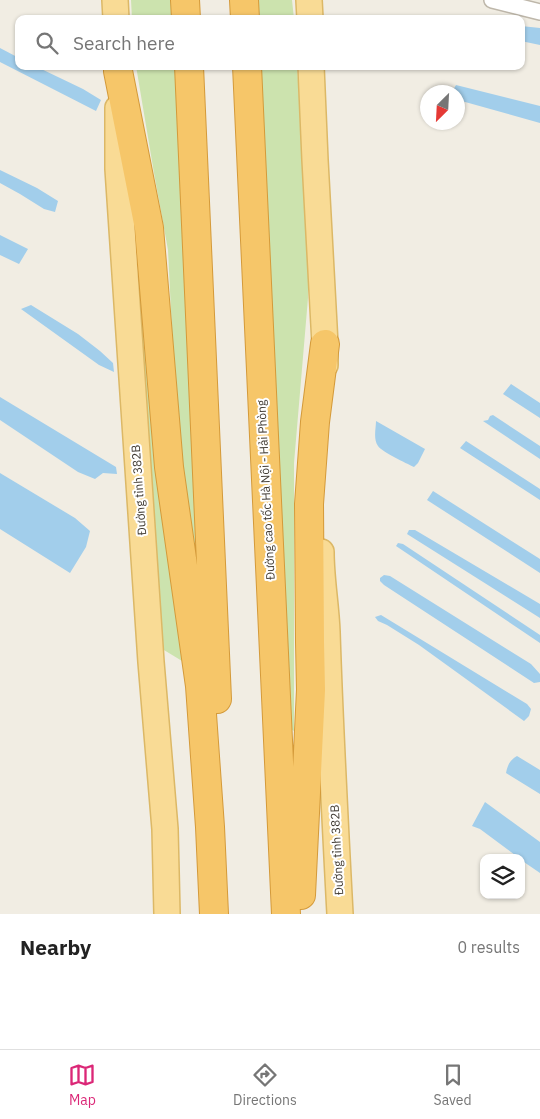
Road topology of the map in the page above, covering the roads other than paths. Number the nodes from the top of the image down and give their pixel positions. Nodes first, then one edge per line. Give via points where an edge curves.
1 (115, 0) edge
2 (186, 0) edge
3 (244, 0) edge
4 (309, 0) edge
5 (492, 0) edge
6 (540, 12) edge
7 (116, 15) edge
8 (186, 15) edge
9 (245, 15) edge
10 (310, 15) edge
11 (118, 70) edge
12 (118, 70) edge
13 (188, 70) edge
14 (247, 70) edge
15 (311, 70) edge
16 (326, 344) junction
17 (167, 914) edge
18 (214, 914) edge
19 (228, 914) edge
20 (286, 914) edge
21 (300, 914) edge
22 (340, 914) edge

1 - 7 main road
2 - 8 highway
3 - 9 highway
4 - 10 main road
5 - 6 street
11 - 17 main road, Đường tỉnh 382B via 118,169 165,829
12 - 18 highway via 150,228 169,467 200,686
13 - 19 highway
14 - 20 highway, Đường cao tốc Hà Nội - Hải Phòng
15 - 16 main road, Đường tỉnh 382B
16 - 21 highway via 315,422 309,504 311,690
16 - 22 main road, Đường tỉnh 382B via 321,562

